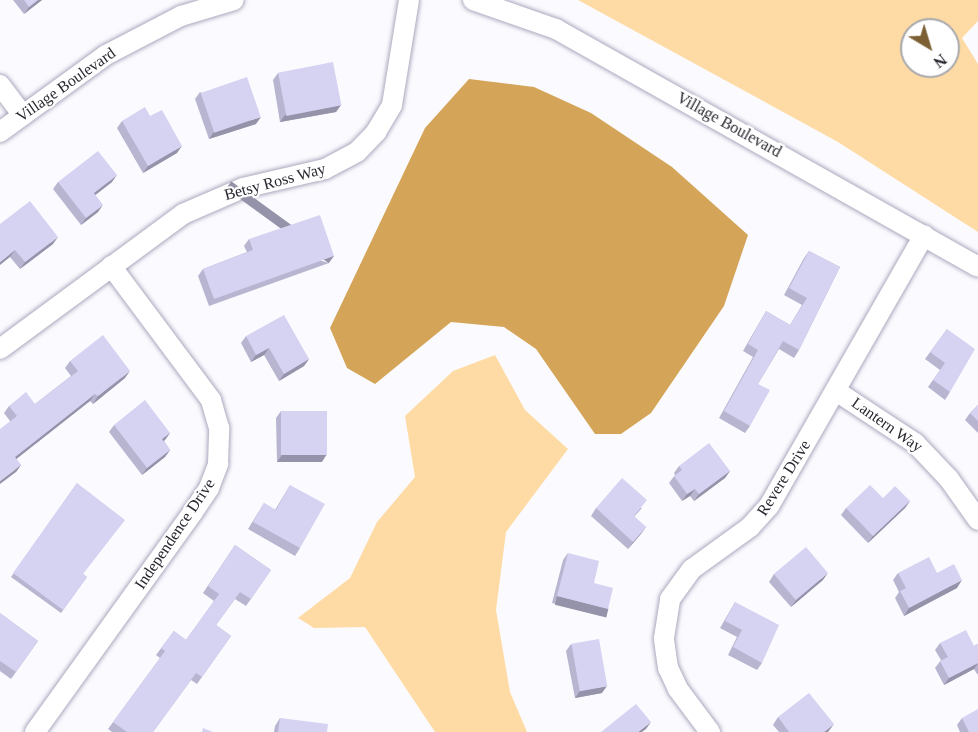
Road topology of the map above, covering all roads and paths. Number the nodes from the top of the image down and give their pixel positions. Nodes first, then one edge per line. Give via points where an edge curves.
1 (234, 0) edge
2 (409, 0) edge
3 (473, 0) edge
4 (0, 85) edge
5 (23, 115) junction
6 (0, 132) edge
7 (924, 235) junction
8 (111, 266) junction
9 (978, 267) edge
10 (0, 349) edge
11 (836, 391) junction
12 (978, 520) edge
13 (35, 732) edge
14 (710, 732) edge

1 - 5 street, Village Boulevard via 181,16 106,55
2 - 8 street, Betsy Ross Way via 392,105 376,132 357,152 325,169 243,188 208,201 171,221
3 - 7 street, Village Boulevard via 556,30
4 - 5 street
5 - 6 street, Village Boulevard
7 - 9 street, Village Boulevard
7 - 11 street, Revere Drive
8 - 10 street, Betsy Ross Way
8 - 13 street, Independence Drive via 211,400 219,428 218,464 209,488 193,512
11 - 12 street, Lantern Way via 915,442 949,479
11 - 14 street, Revere Drive via 763,515 692,569 670,599 664,638 668,668

